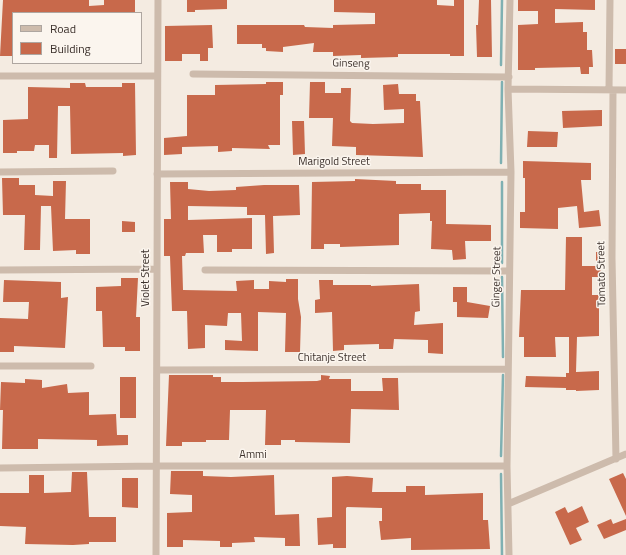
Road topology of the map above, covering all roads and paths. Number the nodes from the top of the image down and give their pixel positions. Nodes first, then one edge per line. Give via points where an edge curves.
1 (158, 0) edge
2 (510, 0) edge
3 (610, 0) edge
4 (193, 74) dead end
5 (0, 76) edge
6 (157, 76) junction
7 (508, 77) junction
8 (508, 89) junction
9 (611, 90) junction
10 (626, 90) edge
11 (112, 171) dead end
12 (0, 172) edge
13 (511, 172) junction
14 (157, 174) junction
15 (157, 269) junction
16 (0, 270) edge
17 (205, 270) dead end
18 (508, 271) junction
19 (0, 366) edge
20 (90, 366) dead end
21 (508, 369) junction
22 (157, 370) junction
23 (626, 454) edge
24 (616, 459) junction
25 (157, 466) junction
26 (507, 466) junction
27 (0, 468) edge
28 (508, 504) junction
29 (156, 555) edge
30 (509, 555) edge

1 - 6 street, Violet Street
2 - 7 street, Ginger Street
3 - 9 street, Tomato Street
4 - 7 street, Ginseng
5 - 6 street
6 - 14 street, Violet Street
7 - 8 street, Ginger Street
8 - 9 street
8 - 13 street, Ginger Street
9 - 10 street
9 - 24 street, Tomato Street
11 - 12 street
13 - 14 street, Marigold Street
13 - 18 street, Ginger Street
14 - 15 street, Violet Street
15 - 16 street
15 - 22 street, Violet Street
17 - 18 street
18 - 21 street, Ginger Street
19 - 20 street
21 - 22 street, Chitanje Street
21 - 26 street, Ginger Street
22 - 25 street, Violet Street
23 - 24 street
24 - 28 street
25 - 26 street, Ammi
25 - 27 street, Ammi
25 - 29 street, Violet Street
26 - 28 street, Ginger Street
28 - 30 street, Ginger Street

